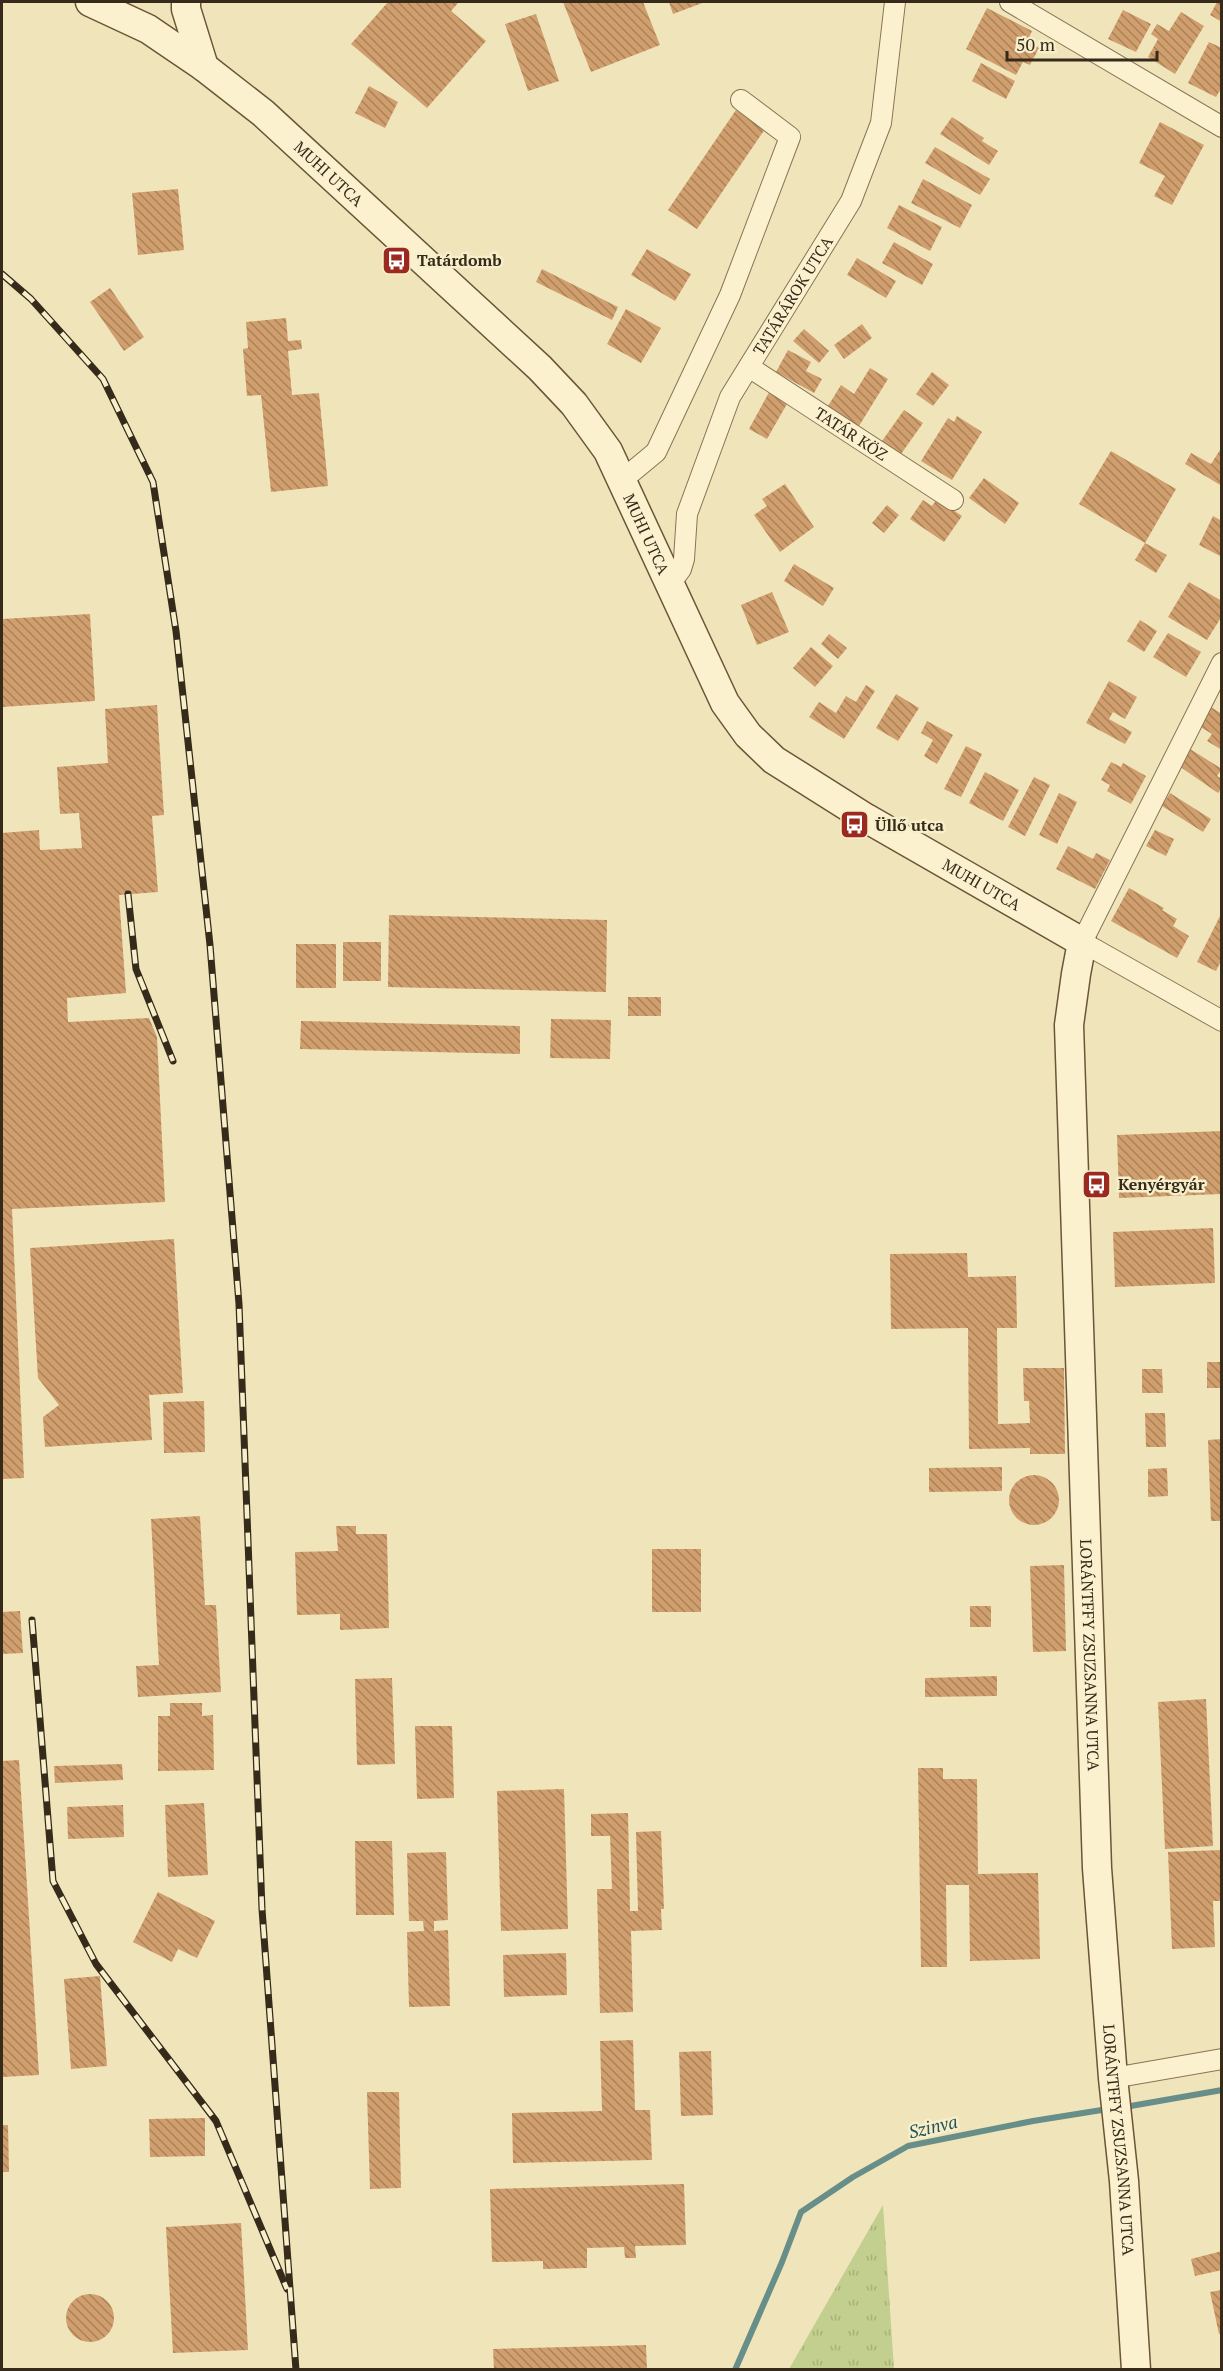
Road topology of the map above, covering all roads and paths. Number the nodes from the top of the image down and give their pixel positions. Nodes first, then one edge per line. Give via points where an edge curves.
1 (90, 2) edge
2 (186, 2) edge
3 (895, 2) edge
4 (1010, 2) edge
5 (204, 67) junction
6 (741, 100) dead end
7 (1221, 127) edge
8 (749, 367) junction
9 (621, 481) junction
10 (953, 500) dead end
11 (670, 584) junction
12 (1221, 663) edge
13 (1083, 942) junction
14 (1221, 1022) edge
15 (1221, 2059) edge
16 (1113, 2078) junction
17 (1136, 2370) edge

1 - 5 main road, MUHI UTCA via 148,29
2 - 5 main road
3 - 8 street, TATÁRÁROK UTCA via 881,123 851,201
4 - 7 street
5 - 9 main road, MUHI UTCA via 263,113 540,368 574,404 608,451
6 - 9 street via 790,137 730,295 656,452
8 - 10 street, TATÁR KÖZ
8 - 11 street, TATÁRÁROK UTCA via 730,397 687,514 684,559
9 - 11 main road, MUHI UTCA
11 - 13 main road, MUHI UTCA via 725,703 748,735 774,759 866,818
12 - 13 street
13 - 14 street, MUHI UTCA
13 - 16 main road, LORÁNTFFY ZSUZSANNA UTCA via 1069,1025 1097,1868
15 - 16 street
16 - 17 main road, LORÁNTFFY ZSUZSANNA UTCA

